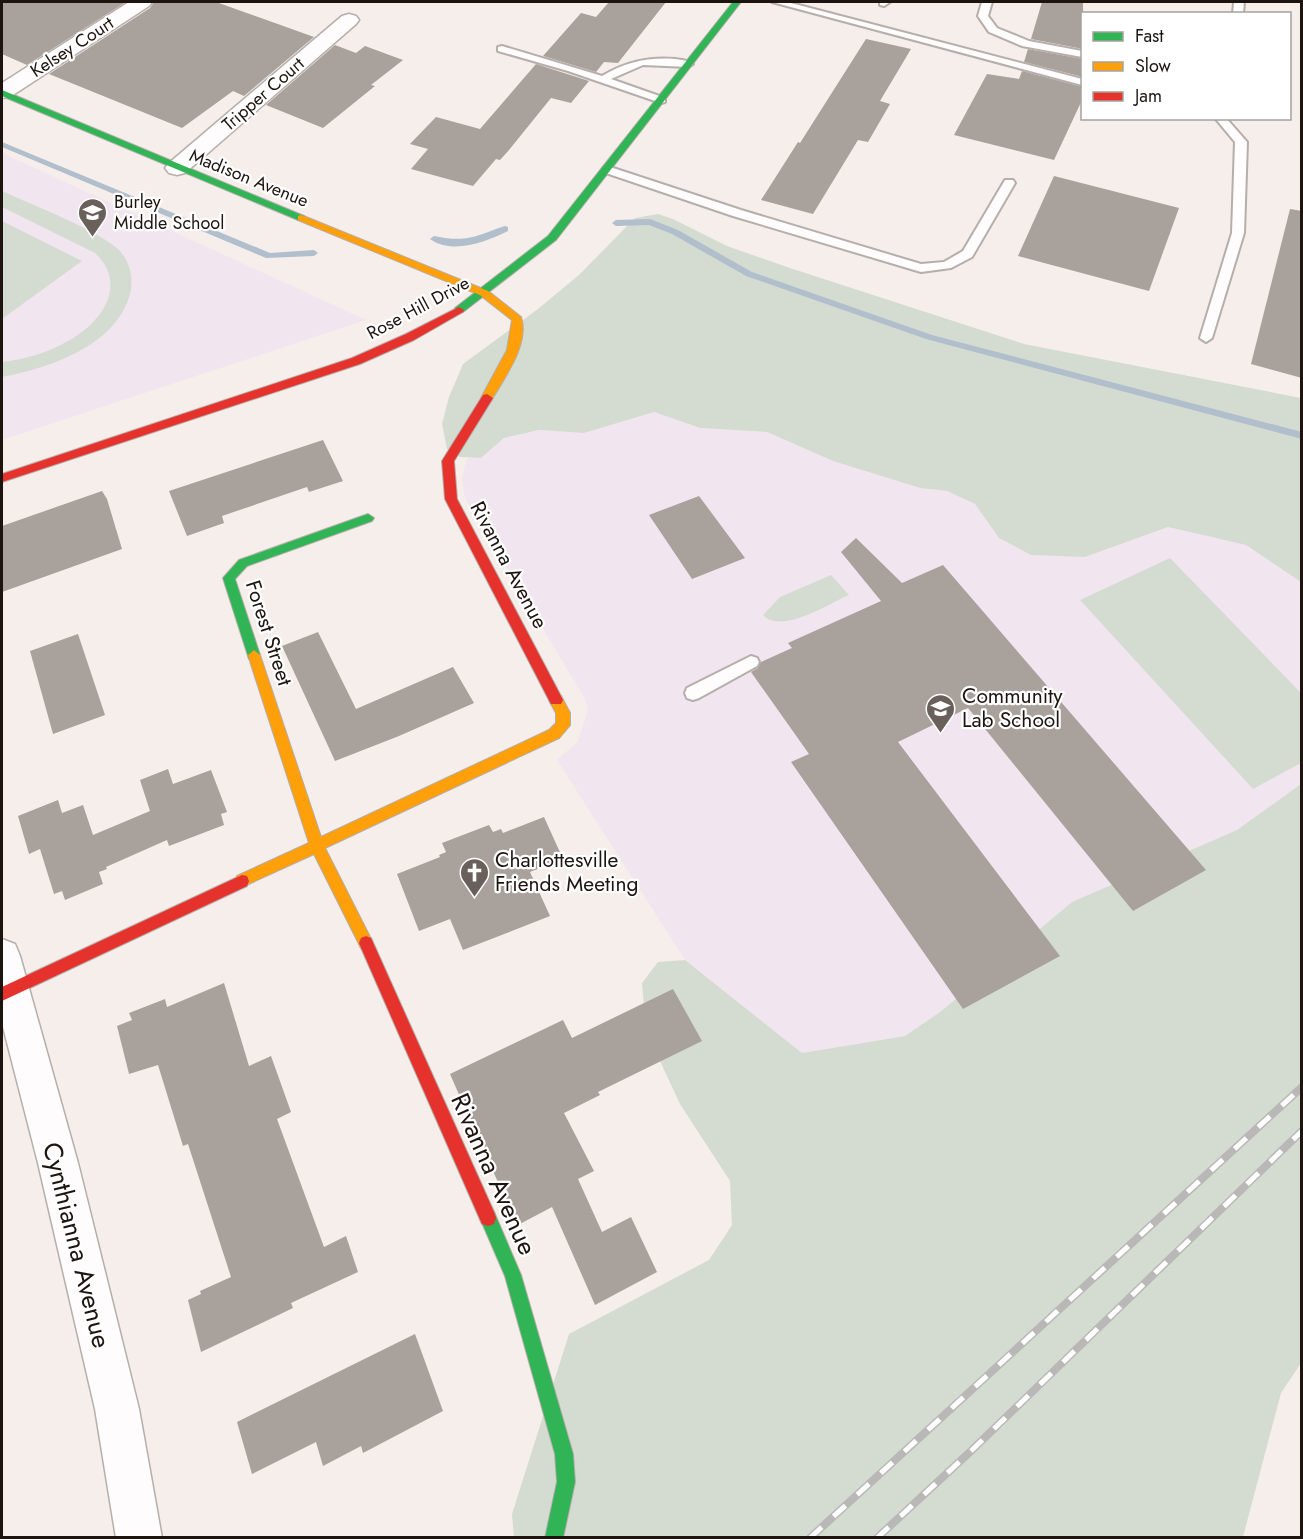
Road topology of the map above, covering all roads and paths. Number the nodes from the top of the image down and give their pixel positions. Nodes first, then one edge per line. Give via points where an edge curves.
1 (142, 2) edge
2 (737, 2) edge
3 (777, 2) edge
4 (987, 2) edge
5 (349, 20) dead end
6 (502, 49) dead end
7 (1081, 54) edge
8 (688, 64) junction
9 (602, 80) junction
10 (1081, 81) edge
11 (2, 92) edge
12 (661, 100) junction
13 (1222, 120) edge
14 (177, 168) junction
15 (607, 170) junction
16 (1009, 183) dead end
17 (484, 292) junction
18 (1206, 338) dead end
19 (2, 478) edge
20 (368, 519) dead end
21 (751, 662) dead end
22 (693, 693) dead end
23 (317, 846) junction
24 (4, 980) edge
25 (139, 1538) edge
26 (554, 1538) edge

1 - 11 street, Kelsey Court
2 - 8 street, Rose Hill Drive
3 - 10 lane
4 - 7 lane via 983,16 993,30 1026,44
5 - 14 street, Tripper Court
6 - 9 lane
8 - 9 lane via 649,60 625,66
8 - 12 street, Rose Hill Drive
9 - 12 lane
11 - 14 street, Madison Avenue
12 - 15 street, Rose Hill Drive
13 - 18 lane via 1241,142 1238,233
14 - 17 street, Madison Avenue
15 - 16 lane via 921,268 958,263 968,254
15 - 17 street, Rose Hill Drive via 552,238
17 - 19 street, Rose Hill Drive via 410,337 356,361
17 - 23 street, Rivanna Avenue via 516,320 518,334 505,368 448,461 451,499 562,713 564,725 554,734
20 - 23 street, Forest Street via 243,563 229,578
21 - 22 lane
23 - 24 street
23 - 26 street, Rivanna Avenue via 371,953 513,1275 564,1454 566,1482
24 - 25 street, Cynthianna Avenue via 58,1163 112,1387

